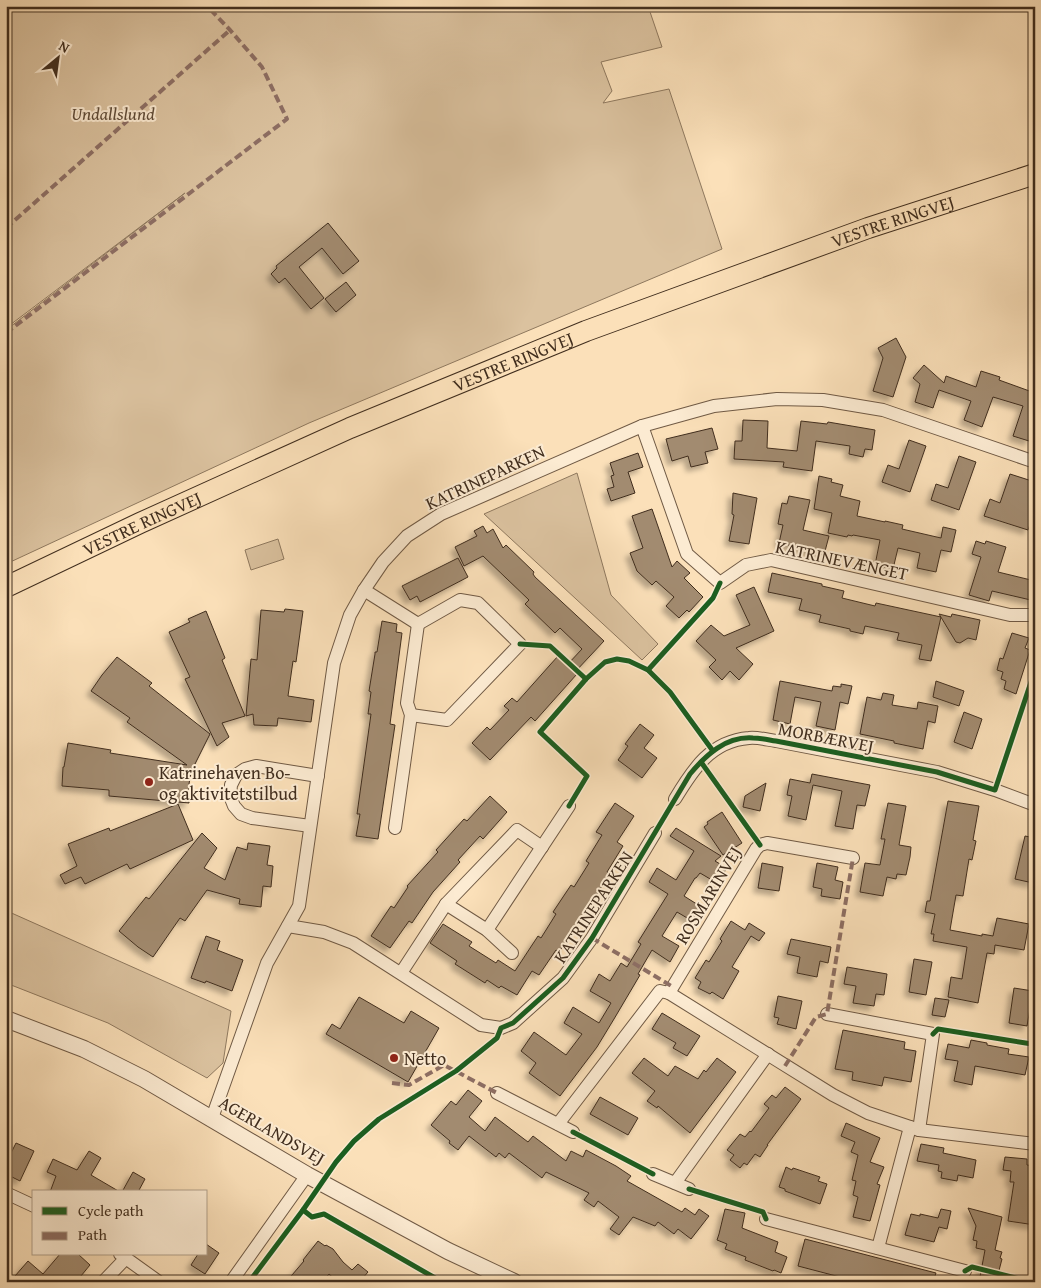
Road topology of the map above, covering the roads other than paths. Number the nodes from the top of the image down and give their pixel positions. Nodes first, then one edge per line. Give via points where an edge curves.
1 (1035, 174) edge
2 (642, 426) junction
3 (1035, 462) edge
4 (6, 588) edge
5 (364, 590) junction
6 (1035, 614) edge
7 (418, 624) junction
8 (411, 715) junction
9 (318, 776) junction
10 (675, 799) dead end
11 (1035, 805) edge
12 (569, 806) dead end
13 (310, 826) junction
14 (396, 828) dead end
15 (656, 833) dead end
16 (542, 848) junction
17 (853, 858) dead end
18 (446, 904) junction
19 (288, 926) junction
20 (487, 930) junction
21 (512, 953) dead end
22 (401, 973) junction
23 (669, 993) junction
24 (827, 1014) dead end
25 (6, 1019) edge
26 (768, 1054) junction
27 (497, 1093) dead end
28 (212, 1118) junction
29 (558, 1124) junction
30 (914, 1128) junction
31 (573, 1132) dead end
32 (1035, 1144) edge
33 (653, 1174) dead end
34 (307, 1175) junction
35 (674, 1183) junction
36 (690, 1189) dead end
37 (6, 1194) edge
38 (32, 1205) edge
39 (766, 1219) dead end
40 (878, 1248) junction
41 (123, 1256) edge
42 (965, 1271) dead end
43 (103, 1282) edge
44 (159, 1282) edge
45 (232, 1282) edge
46 (514, 1282) edge

1 - 4 main road, VESTRE RINGVEJ via 868,228 586,331 350,428
2 - 3 street via 714,406 777,399 824,400 883,410
2 - 5 street, KATRINEPARKEN via 441,514 407,536 383,562
2 - 6 street, KATRINEVÆNGET via 687,554 720,582 746,565 771,560 1010,615
5 - 7 street
5 - 9 street, KATRINEPARKEN via 350,615 334,662
7 - 8 street via 408,703
7 - 8 street via 460,600 478,603 520,644 448,720
8 - 14 street
9 - 13 street, KATRINEPARKEN
9 - 13 street via 256,766 236,775 231,785 230,796 241,814
10 - 11 street, MORBÆRVEJ via 690,774 713,751 730,741 751,738 937,772
12 - 16 street
13 - 19 street, KATRINEPARKEN via 299,906
15 - 22 street, KATRINEPARKEN via 592,938 563,978 513,1023 501,1028 480,1024
16 - 18 street via 516,830
16 - 20 street
17 - 23 street, ROSMARINVEJ via 767,843 760,845
18 - 20 street
18 - 22 street
19 - 22 street, KATRINEPARKEN via 324,932 353,944
19 - 28 street, KATRINEPARKEN via 267,963
20 - 21 street
23 - 26 street
23 - 29 street, ROSMARINVEJ via 660,991
24 - 30 street via 933,1034
25 - 28 street, AGERLANDSVEJ via 84,1049
26 - 30 street via 868,1113
26 - 35 street
27 - 29 street
28 - 34 street, AGERLANDSVEJ
29 - 31 street
30 - 32 street
30 - 40 street
33 - 35 street
34 - 45 street
34 - 46 street, AGERLANDSVEJ via 448,1252
35 - 36 street
37 - 38 street
39 - 40 street
40 - 42 street
41 - 43 street
41 - 44 street

